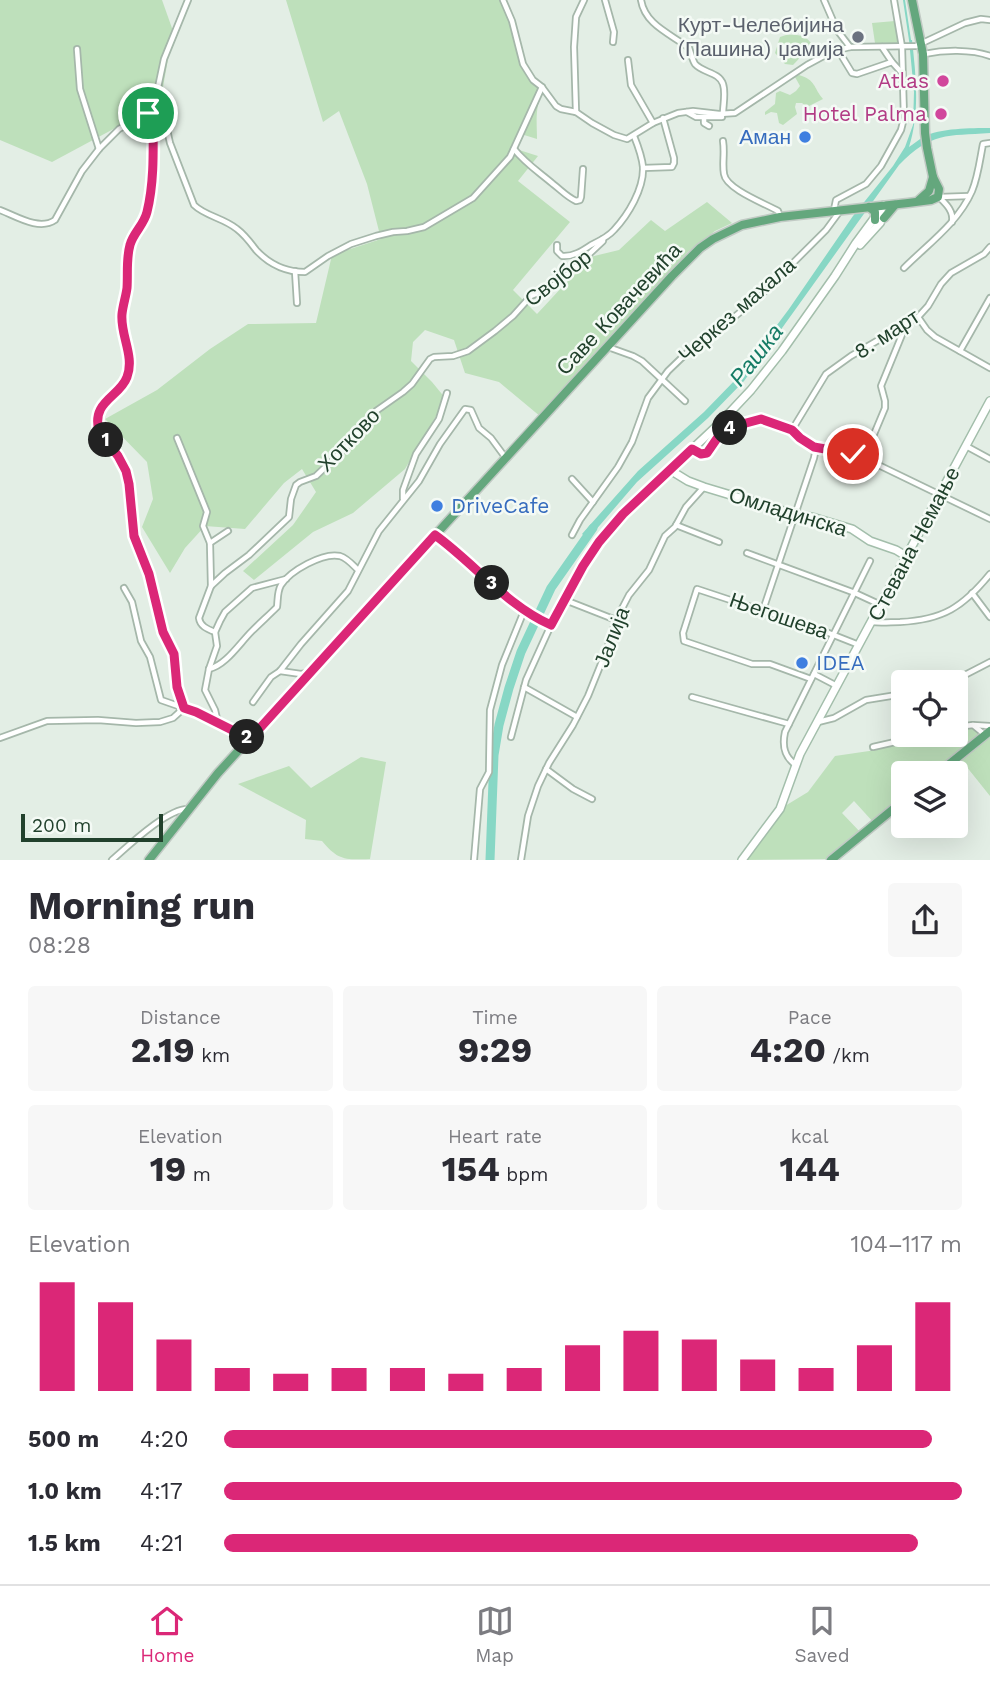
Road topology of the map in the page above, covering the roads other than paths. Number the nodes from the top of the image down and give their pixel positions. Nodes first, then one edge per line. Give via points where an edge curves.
1 (188, 0) edge
2 (503, 0) edge
3 (584, 0) edge
4 (605, 0) edge
5 (641, 0) edge
6 (824, 0) edge
7 (894, 0) edge
8 (912, 0) edge
9 (990, 20) edge
10 (613, 42) dead end
11 (881, 46) junction
12 (850, 47) junction
13 (902, 47) junction
14 (920, 48) junction
15 (76, 49) dead end
16 (838, 50) junction
17 (990, 56) edge
18 (628, 60) dead end
19 (892, 62) junction
20 (902, 74) junction
21 (541, 87) junction
22 (153, 111) junction
23 (576, 112) junction
24 (686, 112) junction
25 (726, 114) junction
26 (704, 117) junction
27 (663, 118) junction
28 (653, 123) junction
29 (709, 126) dead end
30 (634, 136) junction
31 (723, 141) dead end
32 (990, 143) edge
33 (99, 149) junction
34 (514, 149) junction
35 (643, 168) junction
36 (583, 169) dead end
37 (933, 177) junction
38 (969, 196) junction
39 (938, 197) junction
40 (916, 201) junction
41 (0, 210) edge
42 (841, 210) junction
43 (877, 211) junction
44 (780, 217) junction
45 (952, 222) junction
46 (603, 239) junction
47 (557, 245) dead end
48 (990, 247) edge
49 (904, 268) dead end
50 (295, 271) junction
51 (990, 298) edge
52 (297, 303) dead end
53 (918, 317) junction
54 (906, 325) junction
55 (479, 343) joint
56 (608, 346) junction
57 (960, 351) junction
58 (990, 368) edge
59 (662, 380) junction
60 (447, 393) dead end
61 (685, 401) dead end
62 (990, 401) edge
63 (792, 430) junction
64 (177, 438) dead end
65 (966, 446) junction
66 (814, 447) junction
67 (692, 449) junction
68 (506, 458) junction
69 (864, 458) junction
70 (990, 459) edge
71 (670, 470) junction
72 (572, 479) dead end
73 (704, 487) junction
74 (940, 494) junction
75 (403, 500) junction
76 (593, 502) junction
77 (795, 513) junction
78 (990, 519) edge
79 (676, 525) junction
80 (228, 531) dead end
81 (435, 535) junction
82 (572, 535) dead end
83 (719, 542) dead end
84 (210, 543) junction
85 (747, 553) dead end
86 (906, 556) junction
87 (870, 561) dead end
88 (778, 565) junction
89 (358, 570) junction
90 (990, 574) edge
91 (287, 579) junction
92 (211, 586) junction
93 (124, 588) dead end
94 (855, 593) junction
95 (972, 593) junction
96 (564, 599) junction
97 (881, 605) junction
98 (763, 610) junction
99 (527, 612) junction
100 (990, 617) edge
101 (616, 620) junction
102 (872, 622) junction
103 (548, 624) junction
104 (215, 632) junction
105 (833, 635) junction
106 (859, 645) junction
107 (990, 662) edge
108 (209, 669) junction
109 (280, 671) junction
110 (310, 672) junction
111 (968, 673) edge
112 (812, 677) junction
113 (838, 686) junction
114 (524, 687) junction
115 (891, 696) edge
116 (692, 697) dead end
117 (253, 702) dead end
118 (184, 708) junction
119 (577, 718) junction
120 (818, 722) junction
121 (218, 724) junction
122 (789, 724) junction
123 (973, 725) junction
124 (968, 726) edge
125 (988, 731) edge
126 (511, 737) dead end
127 (0, 738) edge
128 (250, 739) junction
129 (891, 743) edge
130 (873, 747) dead end
131 (952, 761) edge
132 (796, 765) junction
133 (546, 769) junction
134 (592, 799) dead end
135 (189, 809) junction
136 (891, 811) edge
137 (112, 859) edge
138 (149, 859) edge
139 (474, 859) edge
140 (521, 859) edge
141 (742, 859) edge
142 (831, 859) edge

1 - 22 street via 163,59
2 - 21 street via 525,69
3 - 23 street via 576,17
4 - 10 street
5 - 25 street via 659,28 689,48 698,66 721,80
6 - 12 street
7 - 13 street
8 - 14 main road
9 - 14 street via 947,30
11 - 12 street
11 - 13 street
11 - 19 street
12 - 16 street
13 - 14 street
13 - 20 street
14 - 17 street
14 - 37 main road via 925,133
15 - 33 street via 80,89
16 - 19 street via 852,73
16 - 25 street via 807,65 739,112
18 - 28 street via 631,85
19 - 20 street
20 - 42 street, Черкез махала via 901,131 866,184 836,200
21 - 23 street via 561,109
21 - 34 street
22 - 33 street via 119,129
22 - 50 street via 164,116 194,205 238,229 271,263
22 - 118 street via 152,183 144,221 130,243 122,314 127,377 104,403 98,426 126,471 134,536 174,654
23 - 30 street via 621,137
24 - 25 street
24 - 26 street
24 - 27 street
25 - 26 street
26 - 29 street
27 - 28 street
27 - 35 street via 674,165
28 - 30 street
30 - 35 street
31 - 44 street via 724,175 730,184 778,211
32 - 38 street via 983,144
33 - 41 street via 51,223 35,223
34 - 36 street via 533,170 576,201 582,197
34 - 50 street via 473,198 424,227 351,244 305,272
35 - 46 street, Својбор via 631,206
37 - 39 main road
37 - 40 main road via 929,191
38 - 39 street
38 - 45 street
39 - 40 main road, Саве Ковачевића
39 - 45 street via 949,208
40 - 43 main road, Саве Ковачевића
42 - 43 main road, Саве Ковачевића
42 - 44 main road, Саве Ковачевића
42 - 59 street, Черкез махала via 760,296 696,344
43 - 67 street via 759,381
44 - 56 main road, Саве Ковачевића via 742,225 700,248
45 - 49 street
46 - 47 street, Својбор via 570,257 562,256
46 - 55 street, Својбор via 568,274 531,296
48 - 53 street, 8. март via 951,273
50 - 52 street
51 - 57 street
53 - 54 street, 8. март
53 - 57 street via 935,337
54 - 63 street, 8. март via 826,374
54 - 69 street via 881,386 885,408
55 - 92 street, Хотково via 453,356 430,359 412,384 376,411 316,476 296,485 289,517
56 - 59 street, Черкез махала via 642,361
56 - 68 main road, Саве Ковачевића
57 - 58 street
59 - 61 street, Черкез махала
59 - 76 street, Черкез махала via 648,398 618,467
60 - 75 street via 439,419 416,454 402,490
62 - 65 street, Стевана Немање
63 - 66 street
63 - 67 street via 763,419 720,434 707,453
64 - 84 street via 207,512 203,526
65 - 70 street
65 - 74 street, Стевана Немање
66 - 69 street
66 - 77 street
67 - 71 street
68 - 75 street via 479,428 471,410 465,409
68 - 81 main road, Саве Ковачевића
69 - 74 street
71 - 73 street, Омладинска
71 - 96 street via 607,533
72 - 76 street
73 - 77 street, Омладинска
73 - 79 street, Јалија
74 - 78 street
74 - 86 street, Стевана Немање
75 - 89 street
76 - 82 street, Черкез махала
77 - 86 street, Омладинска via 852,529
77 - 88 street
79 - 83 street
79 - 101 street, Јалија via 664,536 649,570
80 - 84 street
81 - 99 street
81 - 110 main road, Саве Ковачевића
84 - 92 street
85 - 88 street
86 - 97 street, Стевана Немање
87 - 94 street, Стевана Немање
88 - 94 street
88 - 98 street
89 - 91 street via 343,557 321,557
89 - 109 street via 348,591
90 - 95 street
91 - 104 street via 252,588 225,612
91 - 108 street via 278,591 277,607 225,660
92 - 104 street via 199,613 205,628
93 - 118 street via 161,700
94 - 97 street
94 - 105 street, Стевана Немање
95 - 100 street
95 - 102 street via 934,618
96 - 101 street
96 - 103 street
97 - 102 street, Стевана Немање
98 - 105 street, Његошева
98 - 112 street, Његошева via 698,589 682,633 684,641 752,664 770,664
99 - 103 street
99 - 139 street via 502,665 490,710 489,772 480,789
101 - 119 street, Јалија
102 - 106 street, Стевана Немање
103 - 114 street
104 - 108 street via 217,646
105 - 106 street, Његошева
105 - 112 street, Стевана Немање
106 - 113 street, Стевана Немање
107 - 111 street
108 - 121 street via 205,690
109 - 110 street
109 - 117 street
110 - 128 main road, Саве Ковачевића
112 - 113 street
112 - 122 street, Стевана Немање
113 - 120 street, Стевана Немање
114 - 119 street
114 - 126 street
115 - 120 street via 866,700 834,719
116 - 122 street
118 - 121 street
118 - 127 street via 160,722 47,721
119 - 133 street, Јалија
120 - 132 street, Стевана Немање
121 - 128 street
122 - 132 street, Стевана Немање via 784,748
123 - 124 street
123 - 125 street
123 - 125 street
125 - 131 main road
128 - 135 main road, Саве Ковачевића
129 - 130 street
132 - 141 street, Стевана Немање via 778,811
133 - 134 street
133 - 140 street, Јалија via 530,808
135 - 137 street, Саве Ковачевића via 180,809 153,826
135 - 138 main road, Саве Ковачевића
136 - 142 main road

